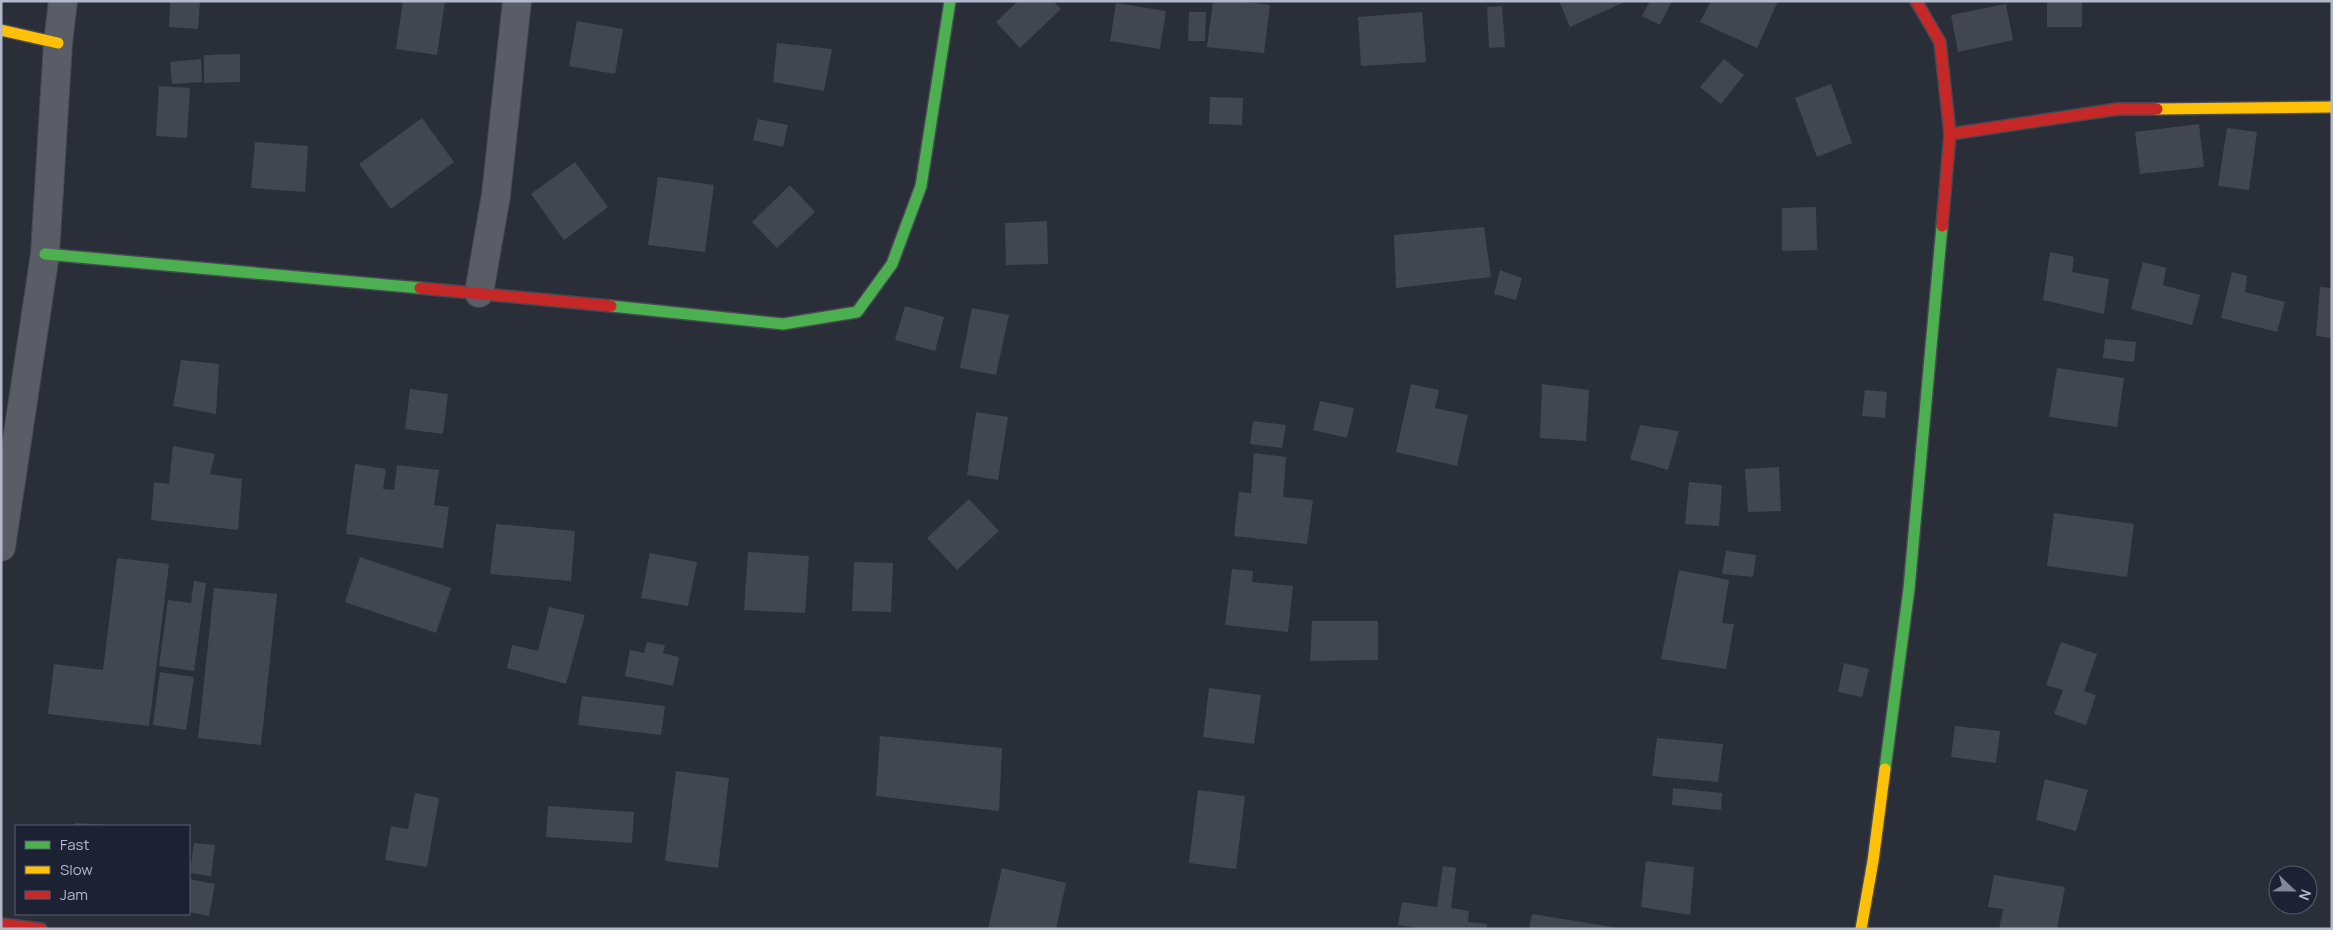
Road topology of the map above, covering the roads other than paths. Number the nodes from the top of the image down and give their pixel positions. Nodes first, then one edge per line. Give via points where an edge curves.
1 (63, 1) edge
2 (517, 1) edge
3 (950, 1) edge
4 (1916, 1) edge
5 (1, 30) edge
6 (58, 43) junction
7 (2332, 107) edge
8 (1950, 134) junction
9 (45, 254) junction
10 (479, 293) junction
11 (1, 547) edge
12 (1, 924) edge
13 (41, 929) edge
14 (1861, 929) edge

1 - 6 street
2 - 10 street via 496,195
3 - 10 street via 921,186 892,264 856,312 783,324
4 - 8 street via 1940,42
5 - 6 street
6 - 9 street
7 - 8 street via 2118,109
8 - 14 street via 1909,589
9 - 10 street
9 - 11 street
12 - 13 street

